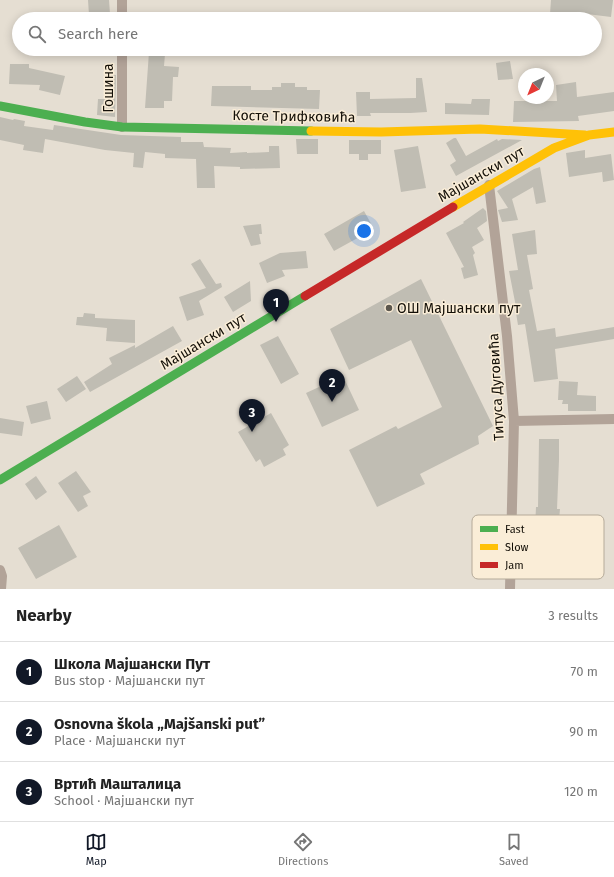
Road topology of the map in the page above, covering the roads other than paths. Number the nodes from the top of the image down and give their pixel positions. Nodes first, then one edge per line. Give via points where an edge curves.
1 (122, 0) edge
2 (122, 12) edge
3 (122, 56) edge
4 (0, 106) edge
5 (122, 127) junction
6 (614, 132) edge
7 (589, 135) junction
8 (489, 185) junction
9 (614, 419) edge
10 (514, 421) junction
11 (0, 480) edge
12 (512, 515) edge
13 (0, 570) edge
14 (510, 579) edge
15 (1, 589) edge
16 (510, 589) edge

1 - 2 street
3 - 5 street, Гошина
4 - 5 street, Косте Трифковића
5 - 7 street, Косте Трифковића via 381,132 480,129
6 - 7 street, Мајшански пут
7 - 8 street, Мајшански пут via 554,148
8 - 10 street, Титуса Дуговића
8 - 11 street, Мајшански пут
9 - 10 street
10 - 12 street, Титуса Дуговића
13 - 15 street
14 - 16 street, Титуса Дуговића

